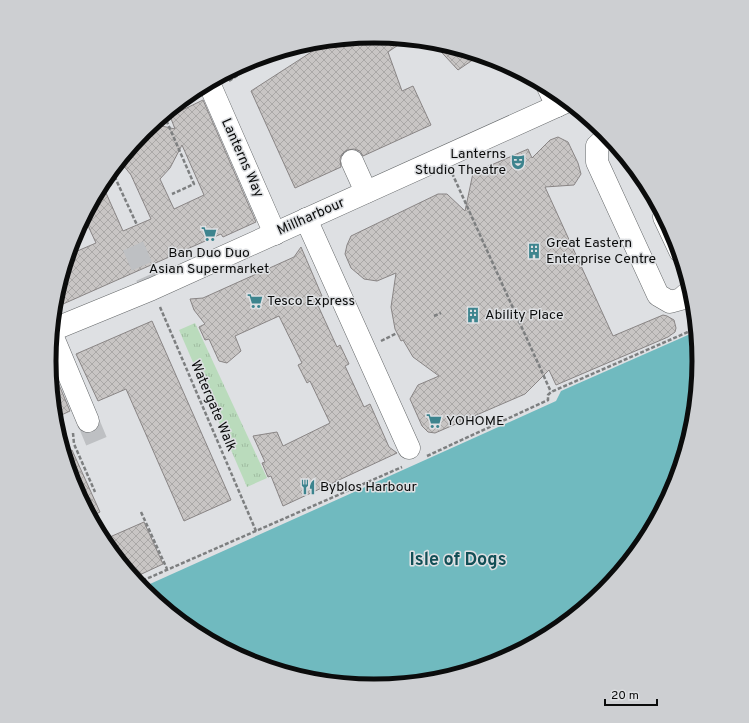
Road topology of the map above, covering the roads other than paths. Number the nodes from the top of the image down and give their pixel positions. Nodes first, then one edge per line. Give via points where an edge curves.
1 (212, 88) edge
2 (554, 99) edge
3 (604, 140) edge
4 (352, 161) dead end
5 (366, 192) junction
6 (306, 219) junction
7 (275, 234) junction
8 (686, 295) edge
9 (58, 327) edge
10 (57, 347) edge
11 (88, 421) tunnel mouth
12 (409, 448) dead end

1 - 7 street, Lanterns Way
2 - 5 street, Millharbour via 445,156
3 - 8 street via 597,146 597,162 658,295 670,302
4 - 5 street
5 - 6 street, Millharbour
6 - 7 street, Millharbour
6 - 12 street
7 - 9 street, Millharbour
10 - 11 street

